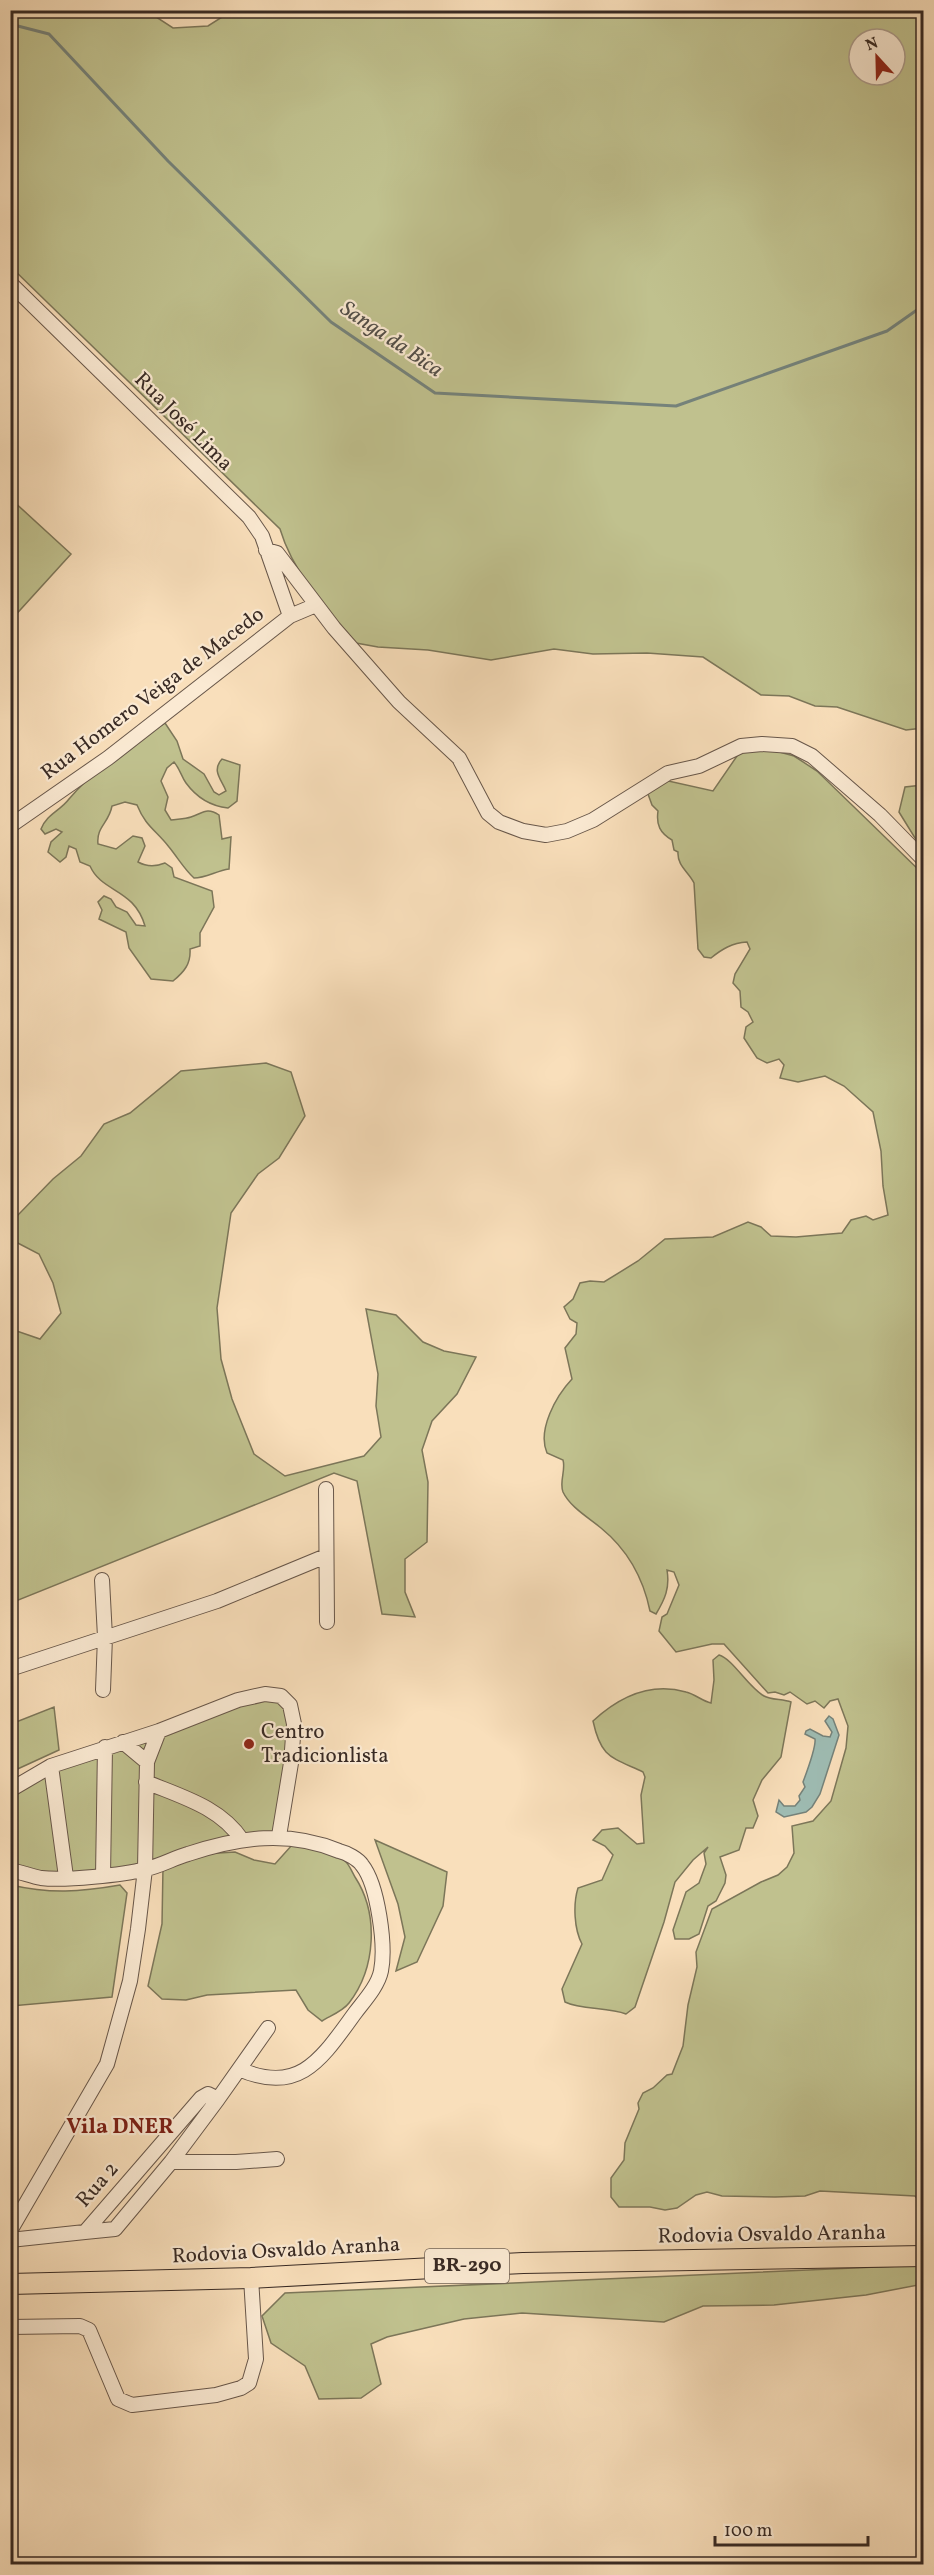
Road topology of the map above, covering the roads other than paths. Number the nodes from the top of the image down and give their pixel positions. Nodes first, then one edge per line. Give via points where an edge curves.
1 (10, 283) edge
2 (266, 550) junction
3 (316, 605) junction
4 (290, 616) junction
5 (10, 826) edge
6 (924, 860) edge
7 (326, 1489) dead end
8 (326, 1556) junction
9 (102, 1580) dead end
10 (327, 1622) dead end
11 (105, 1636) junction
12 (10, 1669) edge
13 (103, 1690) dead end
14 (159, 1731) junction
15 (123, 1742) junction
16 (105, 1747) junction
17 (147, 1762) junction
18 (51, 1766) junction
19 (146, 1782) junction
20 (10, 1790) edge
21 (279, 1836) junction
22 (242, 1840) junction
23 (145, 1869) junction
24 (10, 1870) edge
25 (103, 1876) junction
26 (66, 1877) junction
27 (268, 2028) dead end
28 (239, 2069) junction
29 (218, 2098) junction
30 (277, 2158) dead end
31 (171, 2162) junction
32 (10, 2231) edge
33 (85, 2232) junction
34 (10, 2240) edge
35 (924, 2256) edge
36 (250, 2278) junction
37 (10, 2284) edge
38 (10, 2327) edge

1 - 2 street, Rua José Lima via 249,517
2 - 3 street via 277,553
2 - 4 street, Rua José Lima
3 - 4 street, Rua Homero Veiga de Macedo
3 - 6 street via 399,702 459,758 488,813 499,822 546,835 567,831 668,773 699,766 741,746 762,744 792,747 812,756 880,815
4 - 5 street, Rua Homero Veiga de Macedo via 108,758
7 - 8 street
8 - 10 street
8 - 11 street via 217,1601
9 - 11 street
11 - 12 street
11 - 13 street
14 - 15 street
14 - 17 street
14 - 21 street via 238,1700 265,1694 281,1696 290,1705 294,1724
15 - 16 street
15 - 17 street
16 - 18 street
16 - 25 street
17 - 19 street
18 - 20 street
18 - 26 street
19 - 22 street via 201,1804 223,1818
19 - 23 street
21 - 22 street
21 - 28 street via 342,1851 361,1863 371,1879 381,1922 381,1972 349,2021 310,2068 273,2080
22 - 23 street
23 - 25 street
23 - 32 street via 130,1981 107,2064
24 - 26 street via 43,1878
25 - 26 street
27 - 28 street, Rua 2
28 - 29 street, Rua 2
29 - 31 street, Rua 2
29 - 33 street, Rua 2 via 208,2094 201,2098
30 - 31 street
31 - 33 street, Rua 2 via 116,2229
33 - 34 street, Rua 2
35 - 36 highway, Rodovia Osvaldo Aranha / BR-290 via 522,2263
36 - 37 highway, Rodovia Osvaldo Aranha / BR-290
36 - 38 street via 254,2374 241,2388 216,2396 124,2403 118,2399 89,2330 80,2326

